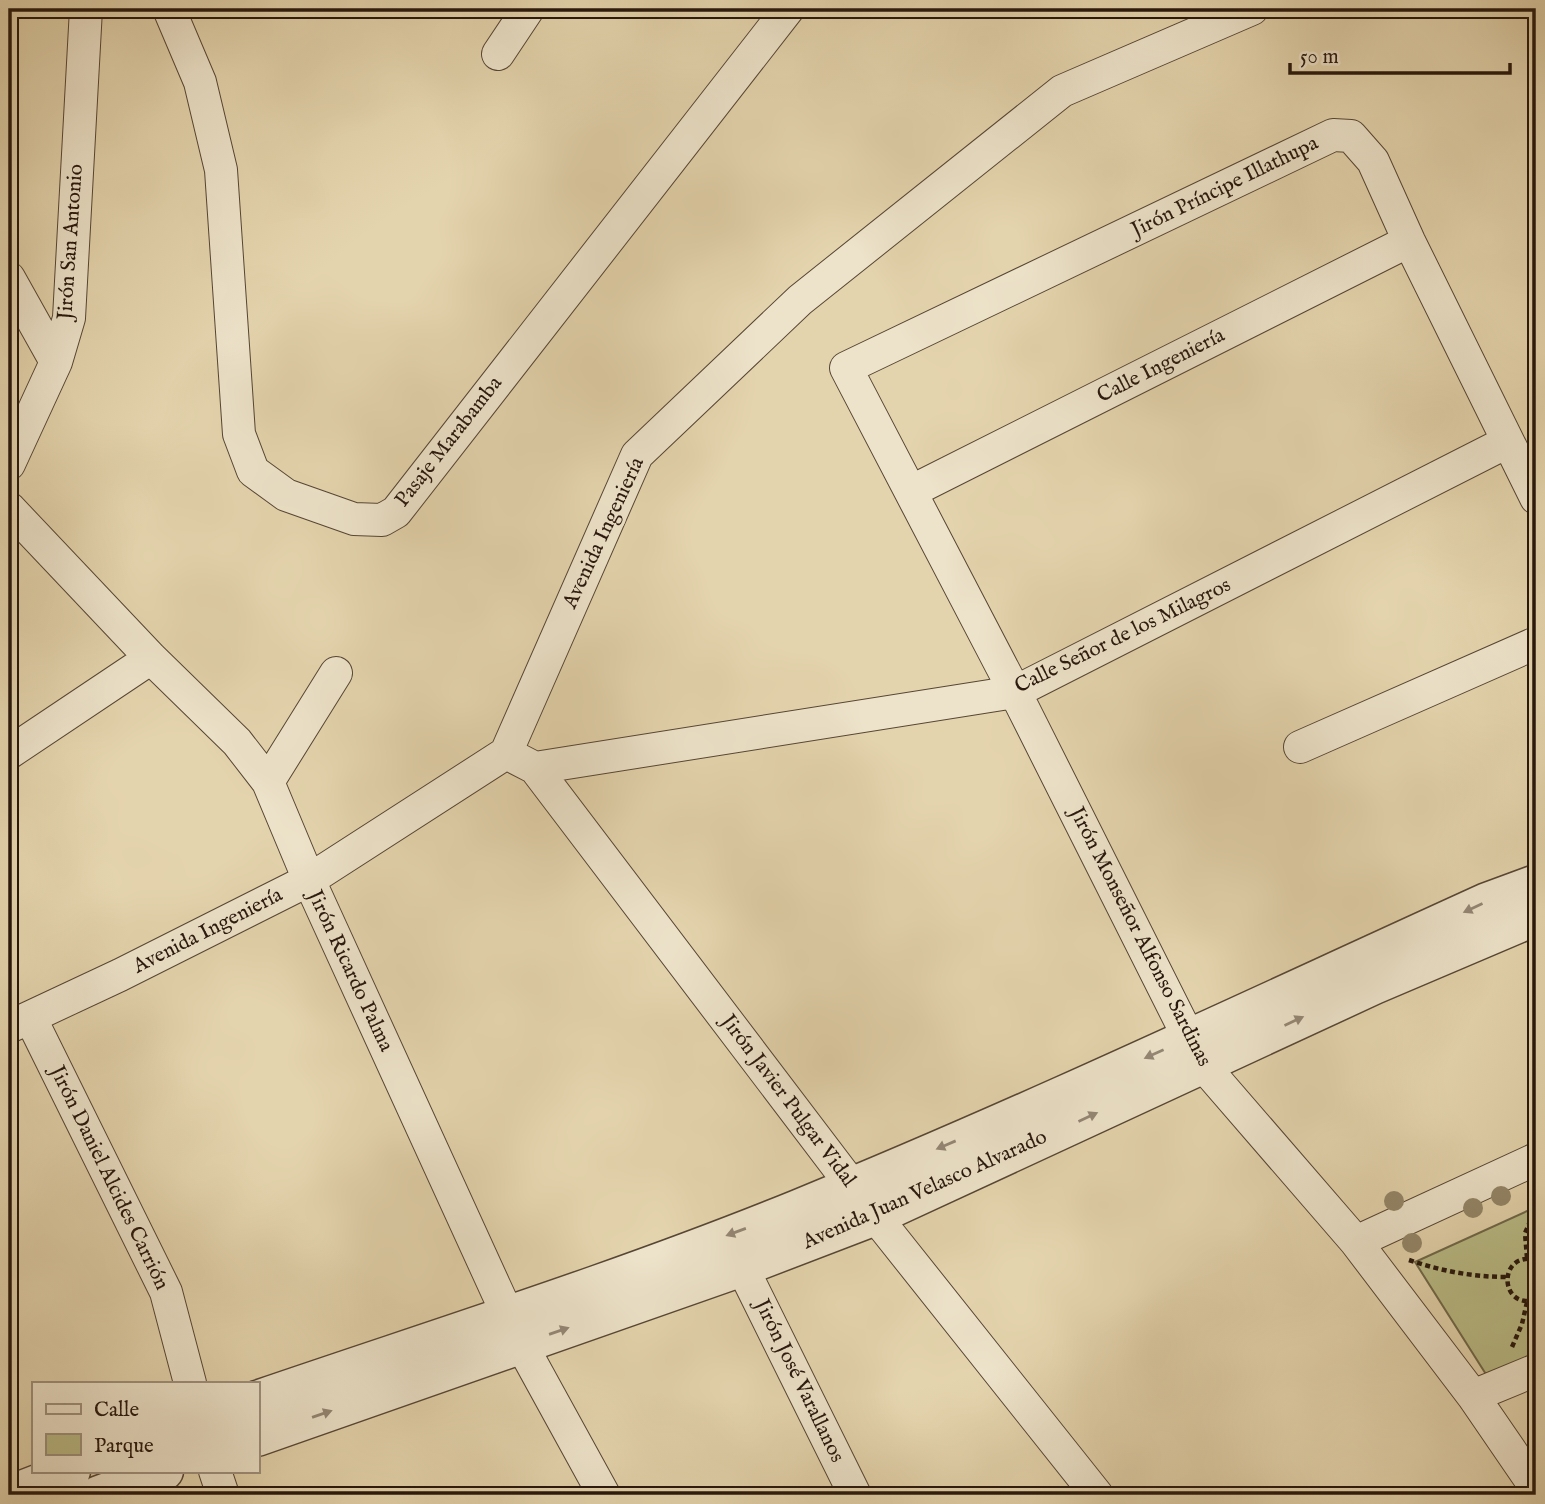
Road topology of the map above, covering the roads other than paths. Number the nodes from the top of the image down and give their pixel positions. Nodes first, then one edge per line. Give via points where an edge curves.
1 (86, 9) edge
2 (169, 9) edge
3 (528, 9) edge
4 (788, 9) edge
5 (1252, 9) edge
6 (498, 54) dead end
7 (1409, 241) junction
8 (9, 278) edge
9 (56, 362) junction
10 (846, 368) joint
11 (1507, 442) junction
12 (9, 464) edge
13 (912, 491) junction
14 (1536, 498) edge
15 (9, 508) edge
16 (1536, 643) edge
17 (151, 657) junction
18 (335, 673) dead end
19 (1015, 692) junction
20 (1300, 747) dead end
21 (9, 753) edge
22 (506, 753) junction
23 (535, 768) junction
24 (268, 782) junction
25 (309, 880) junction
26 (1536, 884) edge
27 (1536, 915) edge
28 (20, 1022) edge
29 (1195, 1051) junction
30 (1536, 1159) edge
31 (853, 1186) junction
32 (875, 1216) junction
33 (1356, 1242) junction
34 (742, 1267) junction
35 (514, 1329) junction
36 (1536, 1370) edge
37 (190, 1382) edge
38 (1473, 1395) junction
39 (259, 1399) edge
40 (259, 1436) edge
41 (66, 1472) edge
42 (161, 1472) edge
43 (215, 1472) edge
44 (12, 1484) edge
45 (1536, 1488) edge
46 (99, 1495) edge
47 (223, 1495) edge
48 (604, 1495) edge
49 (855, 1495) edge
50 (1097, 1495) edge

1 - 9 street, Jirón San Antonio via 69,318
2 - 4 street, Pasaje Marabamba via 200,82 221,170 239,434 253,471 286,495 354,519 382,520 396,512
3 - 6 street
5 - 22 street, Avenida Ingeniería via 1062,91 800,300 637,455
7 - 10 street, Jirón Príncipe Illathupa via 1373,161 1351,136 1333,135
7 - 11 street, Jirón Príncipe Illathupa
7 - 13 street, Calle Ingeniería
8 - 9 street
9 - 12 street, Jirón San Antonio
10 - 13 street, Jirón Monseñor Alfonso Sardinas
11 - 14 street, Jirón Príncipe Illathupa
11 - 19 street, Calle Señor de los Milagros
13 - 19 street, Jirón Monseñor Alfonso Sardinas
15 - 17 street, Jirón Ricardo Palma
16 - 20 street
17 - 21 street
17 - 24 street, Jirón Ricardo Palma via 237,742
18 - 24 street
19 - 23 street, Calle Señor de los Milagros
19 - 29 street, Jirón Monseñor Alfonso Sardinas
22 - 23 street
22 - 25 street, Avenida Ingeniería
23 - 31 street, Jirón Javier Pulgar Vidal
24 - 25 street, Jirón Ricardo Palma
25 - 28 street, Avenida Ingeniería
25 - 35 street, Jirón Ricardo Palma
26 -> 29 street, Avenida Juan Velasco Alvarado via 1487,902
29 -> 27 street, Avenida Juan Velasco Alvarado via 1374,985
28 - 37 street, Jirón Daniel Alcides Carrión via 166,1292
29 -> 31 street, Avenida Juan Velasco Alvarado
32 -> 29 street, Avenida Juan Velasco Alvarado
29 - 33 street, Jirón Monseñor Alfonso Sardinas
30 - 33 street
31 - 32 street, Jirón Javier Pulgar Vidal
31 -> 35 street, Avenida Juan Velasco Alvarado via 591,1286
32 - 34 street, Avenida Juan Velasco Alvarado
32 - 50 street, Jirón Javier Pulgar Vidal
33 - 38 street, Jirón Monseñor Alfonso Sardinas
35 -> 34 street, Avenida Juan Velasco Alvarado
34 - 49 street, Jirón José Varallanos
35 - 39 street, Avenida Juan Velasco Alvarado
40 -> 35 street, Avenida Juan Velasco Alvarado
35 - 48 street, Jirón Ricardo Palma
36 - 38 street
38 - 45 street, Jirón Monseñor Alfonso Sardinas
41 - 44 street
42 - 46 street
43 - 47 street

